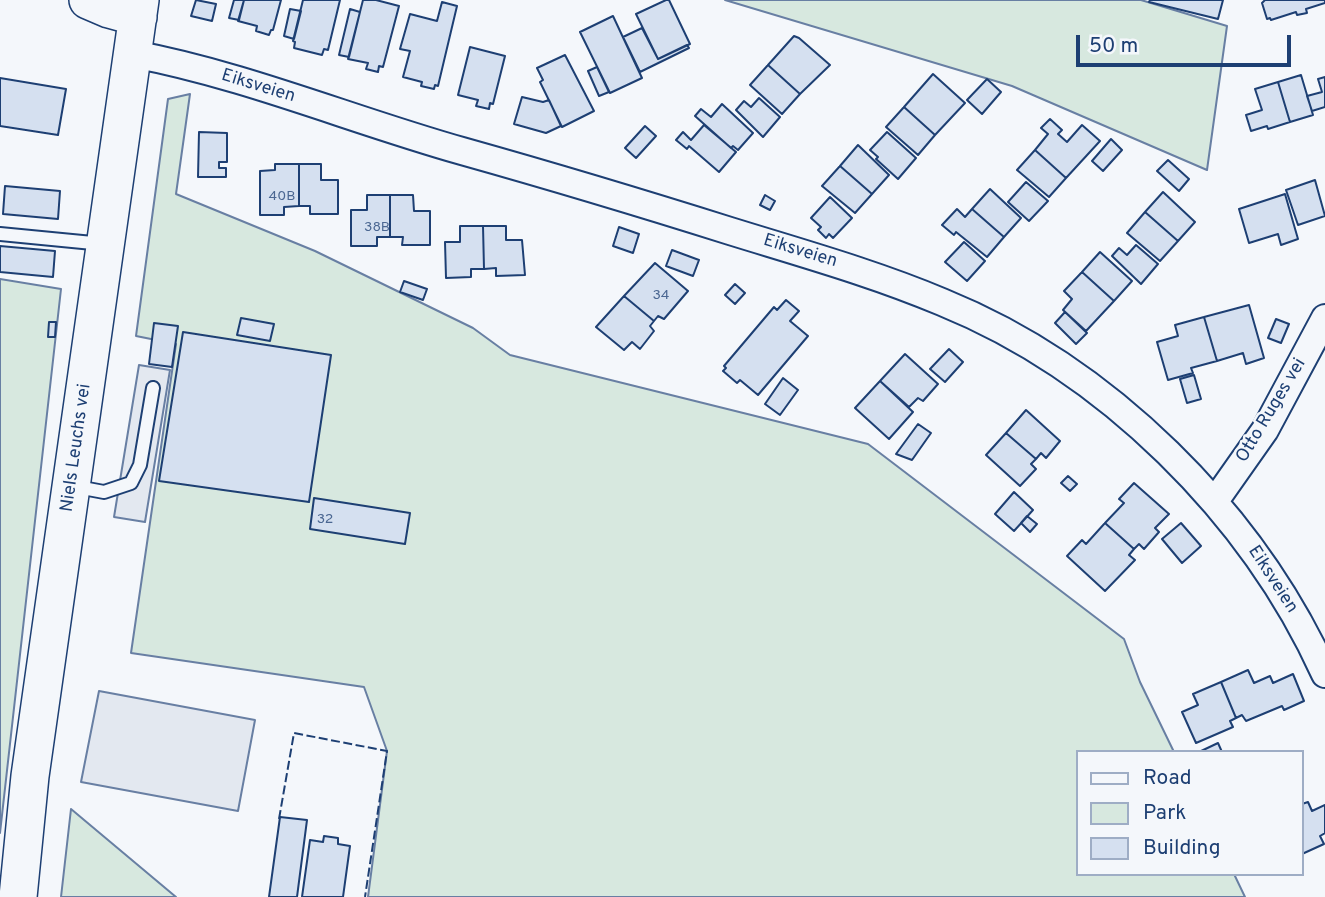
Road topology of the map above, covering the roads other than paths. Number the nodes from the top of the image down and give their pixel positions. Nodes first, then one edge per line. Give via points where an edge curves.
1 (88, 0) edge
2 (139, 9) edge
3 (133, 54) junction
4 (0, 234) edge
5 (107, 245) junction
6 (1325, 318) edge
7 (153, 388) dead end
8 (72, 486) junction
9 (1215, 501) junction
10 (1325, 674) edge
11 (18, 897) edge

1 - 2 street via 109,9
2 - 3 street, Niels Leuchs vei
3 - 5 street, Niels Leuchs vei
3 - 9 street, Eiksveien via 184,65 587,186 852,268 945,303 1022,342 1090,387
4 - 5 lane
5 - 8 street, Niels Leuchs vei
6 - 9 street, Otto Ruges vei via 1265,430
7 - 8 lane via 140,465 131,483 104,492
8 - 11 street, Niels Leuchs vei via 30,776
9 - 10 street, Eiksveien via 1270,575

